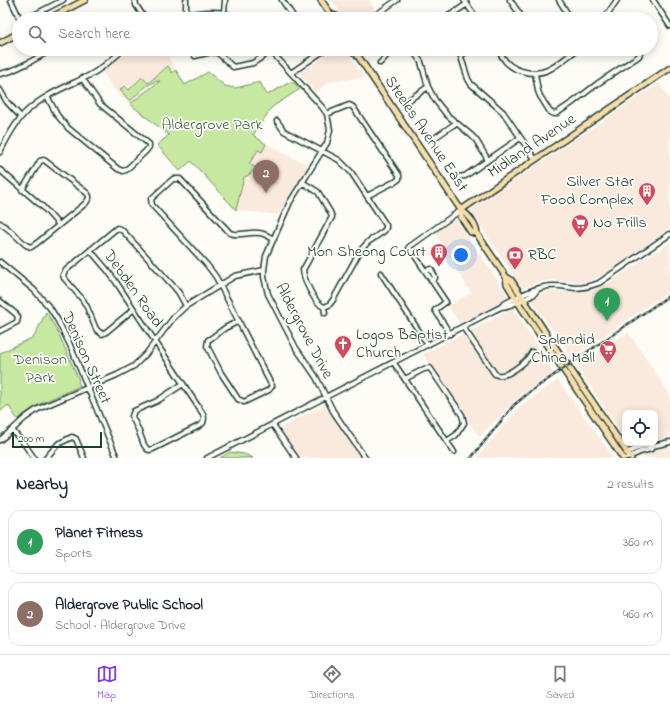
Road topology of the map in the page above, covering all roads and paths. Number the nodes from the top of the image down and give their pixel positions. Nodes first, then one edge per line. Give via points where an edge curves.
1 (11, 0) edge
2 (63, 0) edge
3 (85, 0) edge
4 (135, 0) edge
5 (186, 0) edge
6 (225, 0) edge
7 (282, 0) edge
8 (321, 0) edge
9 (397, 0) edge
10 (510, 0) edge
11 (559, 0) edge
12 (616, 0) edge
13 (653, 0) edge
14 (391, 2) edge
15 (465, 2) edge
16 (17, 12) edge
17 (40, 12) edge
18 (62, 12) edge
19 (141, 12) edge
20 (186, 12) edge
21 (224, 12) edge
22 (290, 12) edge
23 (328, 12) edge
24 (379, 12) edge
25 (451, 12) edge
26 (472, 12) edge
27 (518, 12) edge
28 (567, 12) edge
29 (608, 12) edge
30 (670, 26) edge
31 (12, 37) edge
32 (0, 43) edge
33 (40, 56) edge
34 (115, 56) edge
35 (221, 56) edge
36 (263, 56) edge
37 (277, 56) edge
38 (316, 56) edge
39 (360, 56) edge
40 (386, 56) edge
41 (417, 56) edge
42 (461, 56) edge
43 (502, 56) edge
44 (568, 56) edge
45 (639, 56) edge
46 (380, 63) dead end
47 (670, 68) edge
48 (291, 73) junction
49 (536, 73) junction
50 (0, 74) edge
51 (82, 78) junction
52 (428, 87) junction
53 (0, 90) edge
54 (47, 96) junction
55 (407, 101) dead end
56 (327, 114) junction
57 (21, 117) junction
58 (277, 121) dead end
59 (456, 123) junction
60 (520, 138) junction
61 (433, 139) dead end
62 (2, 143) edge
63 (322, 151) junction
64 (0, 152) edge
65 (488, 160) junction
66 (535, 160) junction
67 (0, 170) edge
68 (457, 177) dead end
69 (302, 182) junction
70 (22, 190) junction
71 (367, 196) junction
72 (461, 210) junction
73 (0, 223) edge
74 (59, 225) junction
75 (670, 234) edge
76 (274, 239) junction
77 (90, 250) junction
78 (0, 262) edge
79 (264, 270) junction
80 (381, 273) dead end
81 (506, 277) junction
82 (220, 285) junction
83 (522, 297) junction
84 (516, 300) junction
85 (0, 301) edge
86 (186, 306) junction
87 (324, 307) junction
88 (134, 309) junction
89 (325, 313) dead end
90 (239, 322) junction
91 (463, 327) junction
92 (0, 331) edge
93 (450, 334) junction
94 (155, 342) junction
95 (428, 345) junction
96 (532, 352) dead end
97 (394, 362) junction
98 (405, 379) junction
99 (183, 384) junction
100 (87, 388) junction
101 (326, 397) junction
102 (273, 424) junction
103 (12, 430) junction
104 (0, 440) edge
105 (447, 442) junction
106 (670, 442) edge
107 (454, 452) dead end
108 (629, 456) edge
109 (622, 457) edge
110 (34, 458) edge
111 (46, 458) edge
112 (84, 458) edge
113 (117, 458) edge
114 (207, 458) edge
115 (296, 458) edge
116 (365, 458) edge

1 - 16 street
2 - 17 street
3 - 18 main road
4 - 19 street
5 - 20 street
6 - 21 street
7 - 22 street
8 - 23 main road
9 - 14 street
10 - 27 street
11 - 28 street
12 - 29 street
13 - 30 street
14 - 24 street
15 - 25 street
15 - 26 street
31 - 32 main road
33 - 50 street
34 - 51 street via 106,66
35 - 36 street via 233,67 253,63
37 - 48 street, Aldergrove Drive
38 - 48 street
39 - 72 main road, Steeles Avenue East
40 - 46 street
41 - 52 street
42 - 60 street via 460,59 474,88 501,109
43 - 49 street via 512,67
44 - 49 street via 548,70
45 - 49 street via 557,114 550,112 540,96
47 - 66 main road, Midland Avenue
48 - 56 street, Aldergrove Drive
51 - 54 street
51 - 54 street via 100,104 149,144 146,152 126,170 118,169 68,128
52 - 55 street
52 - 59 street via 435,100
53 - 57 street
54 - 57 street
56 - 63 street, Aldergrove Drive via 330,134
56 - 71 street via 349,105 353,107 399,175 395,182
57 - 62 street
58 - 63 street via 284,131
59 - 61 street
59 - 65 street via 476,140
60 - 65 street
60 - 66 street
62 - 64 street
63 - 69 street, Aldergrove Drive
63 - 71 street via 343,163
65 - 68 street via 465,176
66 - 72 main road, Midland Avenue
67 - 70 street
69 - 76 street, Aldergrove Drive
69 - 87 street via 318,192 332,217 303,270 310,292 319,305
70 - 74 street via 43,207
70 - 74 street via 40,161 44,160 87,193 89,198 86,203
71 - 87 street via 386,228 360,252 333,300
72 - 81 main road, Steeles Avenue East via 461,217 471,232 477,234
72 - 93 street, Midland Avenue via 409,246 425,271 431,269 435,277 432,281 446,302 435,310
73 - 74 street via 31,247
75 - 83 street via 599,283 575,288 544,286
76 - 79 street, Aldergrove Drive via 266,256
76 - 82 street via 259,233 230,233 180,179 173,180 154,196 151,199 152,205 207,265
77 - 86 street via 116,228 120,229 175,288
77 - 88 street, Debden Road
77 - 88 street via 65,271 64,278 85,303 98,331 102,334 106,332
78 - 100 street, Denison Street via 34,290 50,308 62,329
79 - 82 street via 235,276
79 - 101 street, Aldergrove Drive via 268,294 296,348 316,376
80 - 95 street
81 - 83 main road, Steeles Avenue East via 512,280
81 - 84 main road, Steeles Avenue East
82 - 86 street
82 - 90 street
83 - 84 street
83 - 108 main road, Steeles Avenue East
84 - 91 street
84 - 109 main road, Steeles Avenue East
85 - 92 street via 18,317 17,322
86 - 94 street
87 - 89 street
88 - 94 street, Debden Road
90 - 90 street via 208,340 207,346 238,399 244,402 272,386
91 - 93 street
91 - 96 street via 495,374 511,372
93 - 95 street
94 - 99 street, Debden Road
94 - 100 street via 139,361 126,371
95 - 97 street
97 - 98 street
97 - 101 street
98 - 105 street
98 - 105 street via 430,368 462,415 464,423 456,435
99 - 99 street, Debden Road via 157,401 134,411 133,419 147,449 153,449 202,423 204,418
100 - 103 street via 38,409
100 - 113 street, Denison Street
101 - 102 street
101 - 116 street, Aldergrove Drive
102 - 114 street
102 - 115 street
103 - 104 street
103 - 110 street
105 - 107 street
106 - 108 street
108 - 109 street
111 - 112 street via 58,444 72,437 76,439

